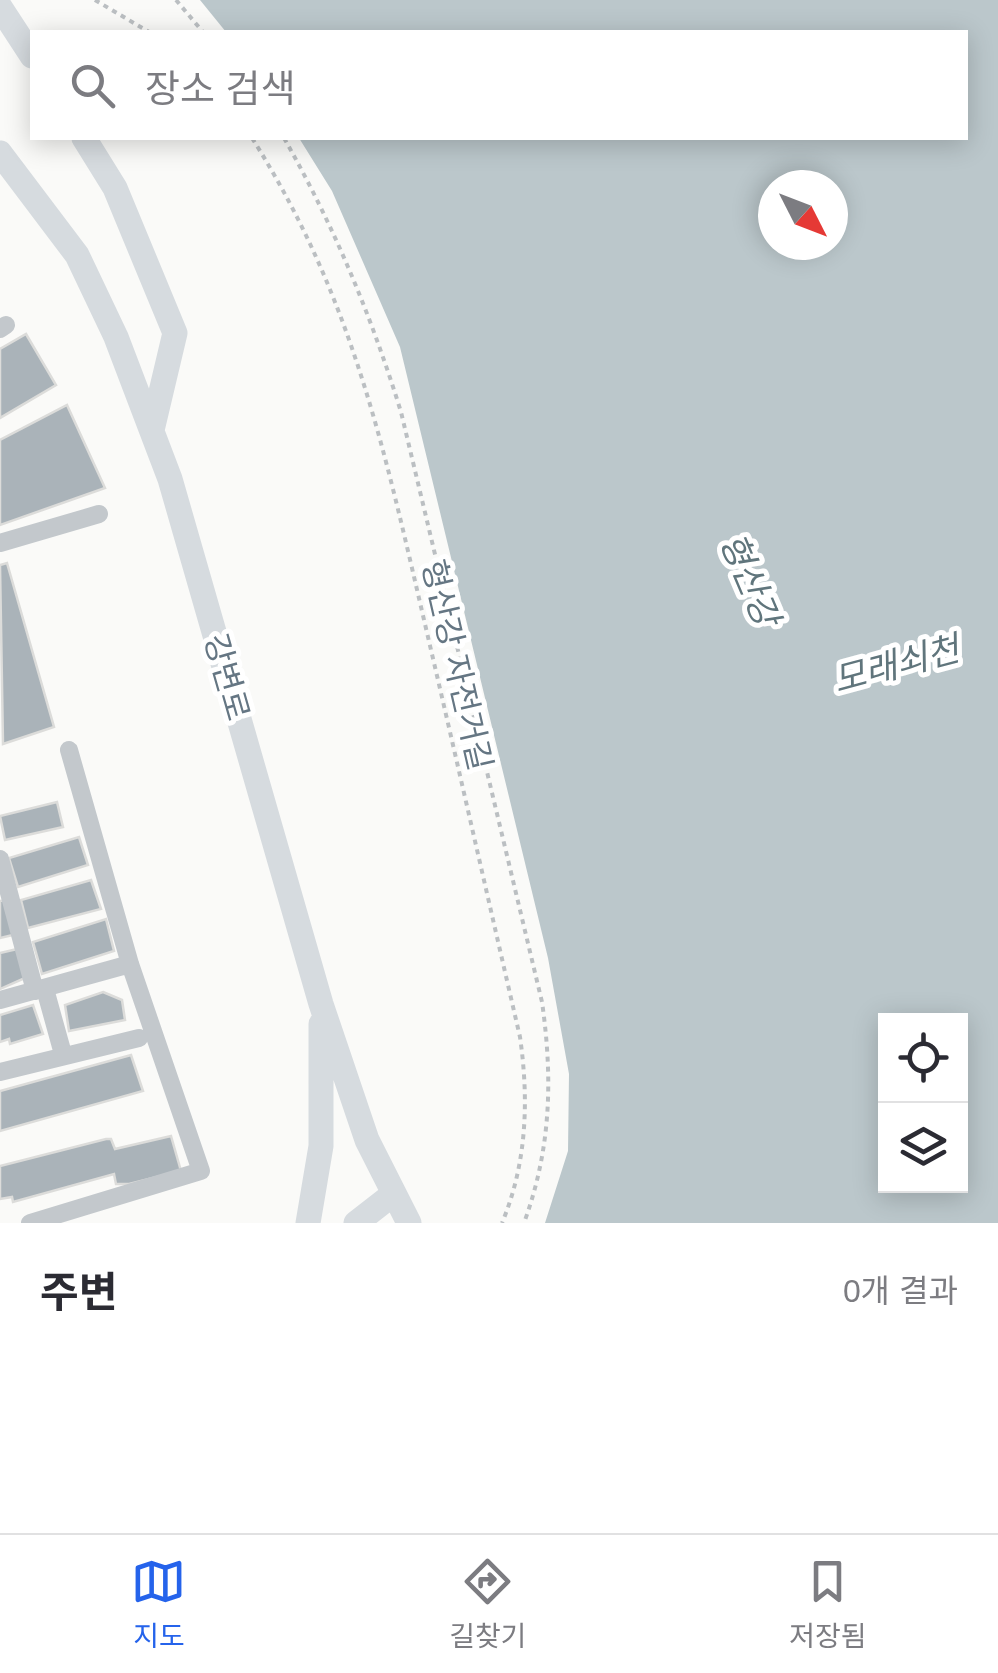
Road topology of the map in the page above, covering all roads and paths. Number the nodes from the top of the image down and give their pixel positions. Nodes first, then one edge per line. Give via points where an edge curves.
1 (95, 0) edge
2 (176, 0) edge
3 (0, 8) edge
4 (146, 30) edge
5 (201, 30) edge
6 (30, 53) edge
7 (85, 140) edge
8 (253, 140) edge
9 (285, 140) edge
10 (0, 152) edge
11 (152, 430) junction
12 (99, 514) dead end
13 (0, 543) edge
14 (70, 750) dead end
15 (0, 859) edge
16 (130, 964) junction
17 (40, 990) junction
18 (0, 1000) edge
19 (321, 1004) junction
20 (139, 1038) dead end
21 (63, 1054) junction
22 (0, 1072) edge
23 (392, 1195) junction
24 (30, 1223) edge
25 (308, 1223) edge
26 (356, 1223) edge
27 (409, 1223) edge
28 (502, 1223) edge
29 (524, 1223) edge

1 - 4 path
2 - 5 path
3 - 6 street
7 - 11 street via 115,188 175,333
8 - 28 path, 형산강 자전거길 via 299,216 353,342 387,459 516,1018 526,1079 525,1130
9 - 29 path via 338,238 401,412 542,1002 550,1111
10 - 11 street, 강변로 via 77,255
11 - 19 street, 강변로
12 - 13 street
14 - 16 street
15 - 17 street
16 - 17 street
16 - 24 street via 200,1171
17 - 18 street
17 - 21 street
19 - 23 street, 강변로
19 - 25 street via 321,1146
20 - 21 street
21 - 22 street
23 - 26 street
23 - 27 street, 강변로

